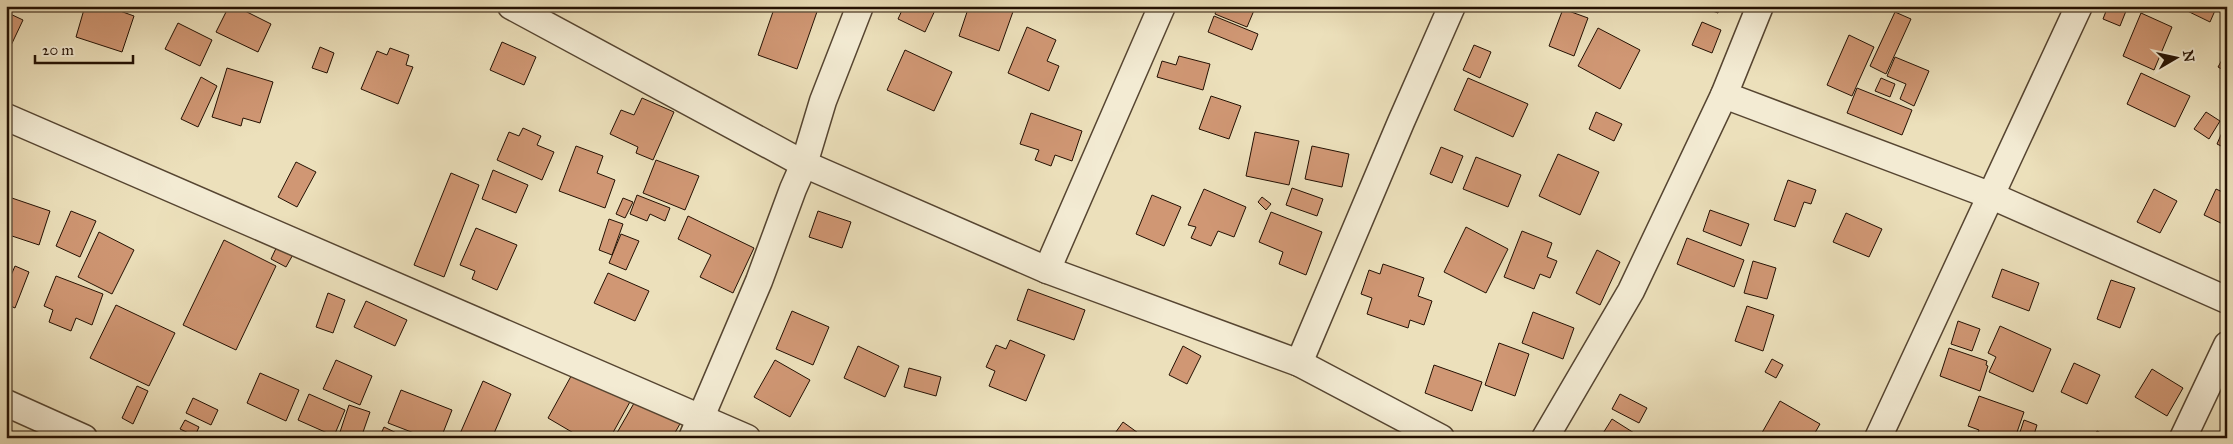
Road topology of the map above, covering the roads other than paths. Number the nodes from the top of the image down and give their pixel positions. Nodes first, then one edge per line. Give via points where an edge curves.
1 (511, 6) edge
2 (860, 6) edge
3 (1162, 6) edge
4 (1452, 6) edge
5 (1760, 6) edge
6 (2079, 6) edge
7 (1724, 95) junction
8 (6, 116) edge
9 (804, 164) junction
10 (1992, 196) junction
11 (1047, 270) junction
12 (2227, 300) edge
13 (2227, 345) edge
14 (1299, 362) junction
15 (6, 403) edge
16 (697, 428) edge
17 (84, 438) edge
18 (747, 438) edge
19 (1442, 438) edge
20 (1545, 438) edge
21 (1878, 438) edge
22 (2183, 438) edge

1 - 9 street
2 - 9 street via 823,101
3 - 11 street
4 - 14 street
5 - 7 street
6 - 10 street
7 - 10 street
7 - 20 street via 1631,291
8 - 16 street
9 - 11 street
9 - 16 street via 760,281
10 - 12 street
10 - 21 street
11 - 14 street
13 - 22 street
14 - 19 street
15 - 17 street
16 - 18 street

